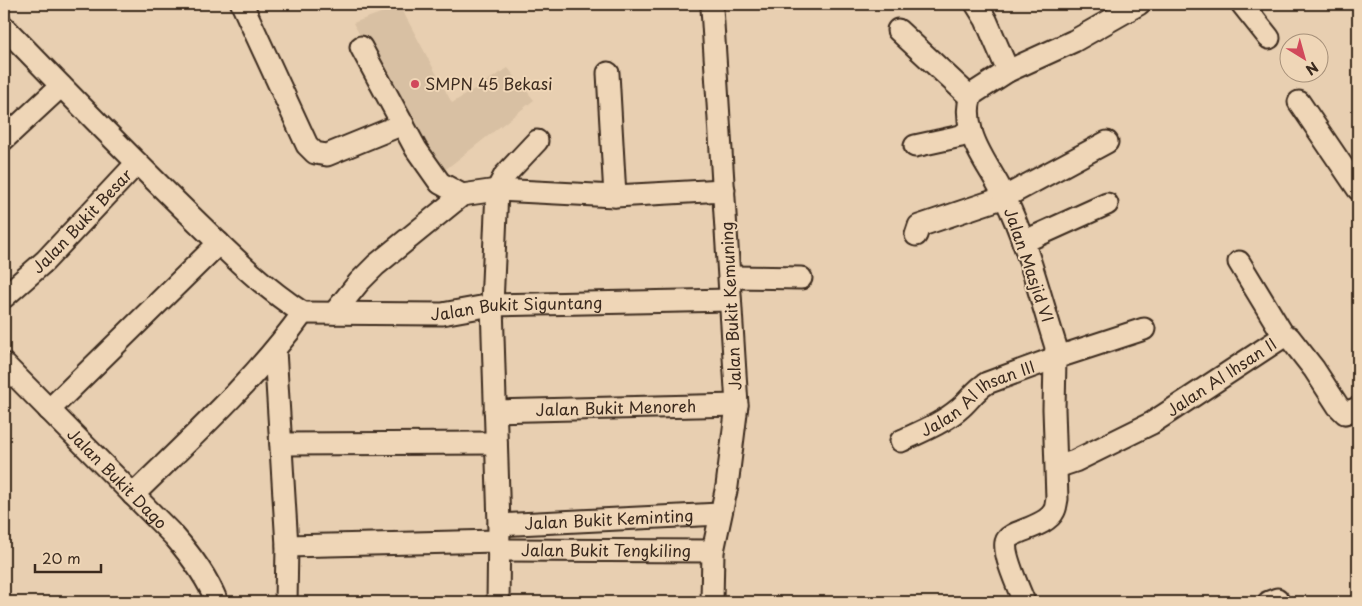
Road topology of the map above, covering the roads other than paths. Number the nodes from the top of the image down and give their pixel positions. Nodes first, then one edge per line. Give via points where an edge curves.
1 (242, 4) edge
2 (976, 4) edge
3 (1138, 4) edge
4 (1242, 4) edge
5 (712, 8) dead end
6 (4, 26) edge
7 (898, 30) dead end
8 (1269, 38) dead end
9 (361, 47) dead end
10 (1008, 71) junction
11 (608, 73) dead end
12 (61, 86) junction
13 (970, 97) junction
14 (1299, 102) dead end
15 (403, 124) junction
16 (970, 129) junction
17 (4, 139) edge
18 (537, 141) dead end
19 (1107, 142) dead end
20 (915, 146) dead end
21 (137, 164) junction
22 (1358, 189) edge
23 (497, 190) junction
24 (724, 190) junction
25 (462, 195) junction
26 (615, 196) junction
27 (1005, 198) junction
28 (1106, 204) dead end
29 (916, 235) dead end
30 (1023, 242) junction
31 (219, 243) junction
32 (1239, 262) dead end
33 (730, 278) junction
34 (801, 278) dead end
35 (4, 297) edge
36 (730, 300) junction
37 (492, 305) junction
38 (302, 313) junction
39 (334, 314) junction
40 (1144, 329) dead end
41 (1287, 337) junction
42 (275, 350) junction
43 (1054, 358) junction
44 (4, 364) edge
45 (737, 405) junction
46 (1358, 408) edge
47 (49, 410) junction
48 (495, 411) junction
49 (901, 441) dead end
50 (496, 443) junction
51 (281, 444) junction
52 (1056, 468) junction
53 (133, 495) junction
54 (720, 514) junction
55 (498, 539) junction
56 (287, 546) junction
57 (713, 551) junction
58 (217, 602) edge
59 (286, 602) edge
60 (498, 602) edge
61 (712, 602) edge
62 (1024, 602) edge

1 - 15 street via 307,145 315,153 327,155
2 - 10 street
3 - 10 street via 1074,41
4 - 8 street
5 - 24 street, Jalan Bukit Kemuning
6 - 12 street
7 - 13 street
9 - 15 street
10 - 13 street
11 - 26 street
12 - 17 street
12 - 21 street
13 - 16 street, Jalan Masjid VI
14 - 22 street
15 - 25 street via 440,183
16 - 20 street via 961,136
16 - 27 street, Jalan Masjid VI
18 - 23 street via 505,175
19 - 27 street
21 - 31 street
21 - 35 street, Jalan Bukit Besar via 45,260
23 - 25 street
23 - 26 street
23 - 37 street
24 - 26 street
24 - 33 street, Jalan Bukit Kemuning
25 - 39 street via 376,265
27 - 29 street via 919,226
27 - 30 street, Jalan Masjid VI
28 - 30 street
30 - 43 street, Jalan Masjid VI via 1056,347
31 - 38 street via 281,299
31 - 47 street
32 - 41 street
33 - 34 street
33 - 36 street, Jalan Bukit Kemuning
36 - 37 street, Jalan Bukit Siguntang
36 - 45 street, Jalan Bukit Kemuning
37 - 39 street, Jalan Bukit Siguntang via 442,314
37 - 48 street
38 - 39 street, Jalan Bukit Siguntang
38 - 42 street
40 - 43 street, Jalan Al Ihsan III
41 - 46 street, Jalan Al Ihsan II via 1314,369 1338,406 1345,412
41 - 52 street, Jalan Al Ihsan II via 1152,423
42 - 51 street
42 - 53 street
43 - 49 street, Jalan Al Ihsan III via 986,382 959,410
43 - 52 street, Jalan Masjid VI
44 - 47 street, Jalan Bukit Dago
45 - 48 street, Jalan Bukit Menoreh
45 - 54 street, Jalan Bukit Kemuning via 727,486
47 - 53 street, Jalan Bukit Dago
48 - 50 street
50 - 51 street
50 - 55 street
51 - 56 street
52 - 62 street, Jalan Masjid VI via 1054,511 1040,525 1006,540 1010,563
53 - 58 street, Jalan Bukit Dago via 195,561
54 - 55 street, Jalan Bukit Keminting
54 - 57 street, Jalan Bukit Kemuning
55 - 56 street, Jalan Bukit Tengkiling
55 - 57 street, Jalan Bukit Tengkiling
55 - 60 street
56 - 59 street
57 - 61 street, Jalan Bukit Kemuning

